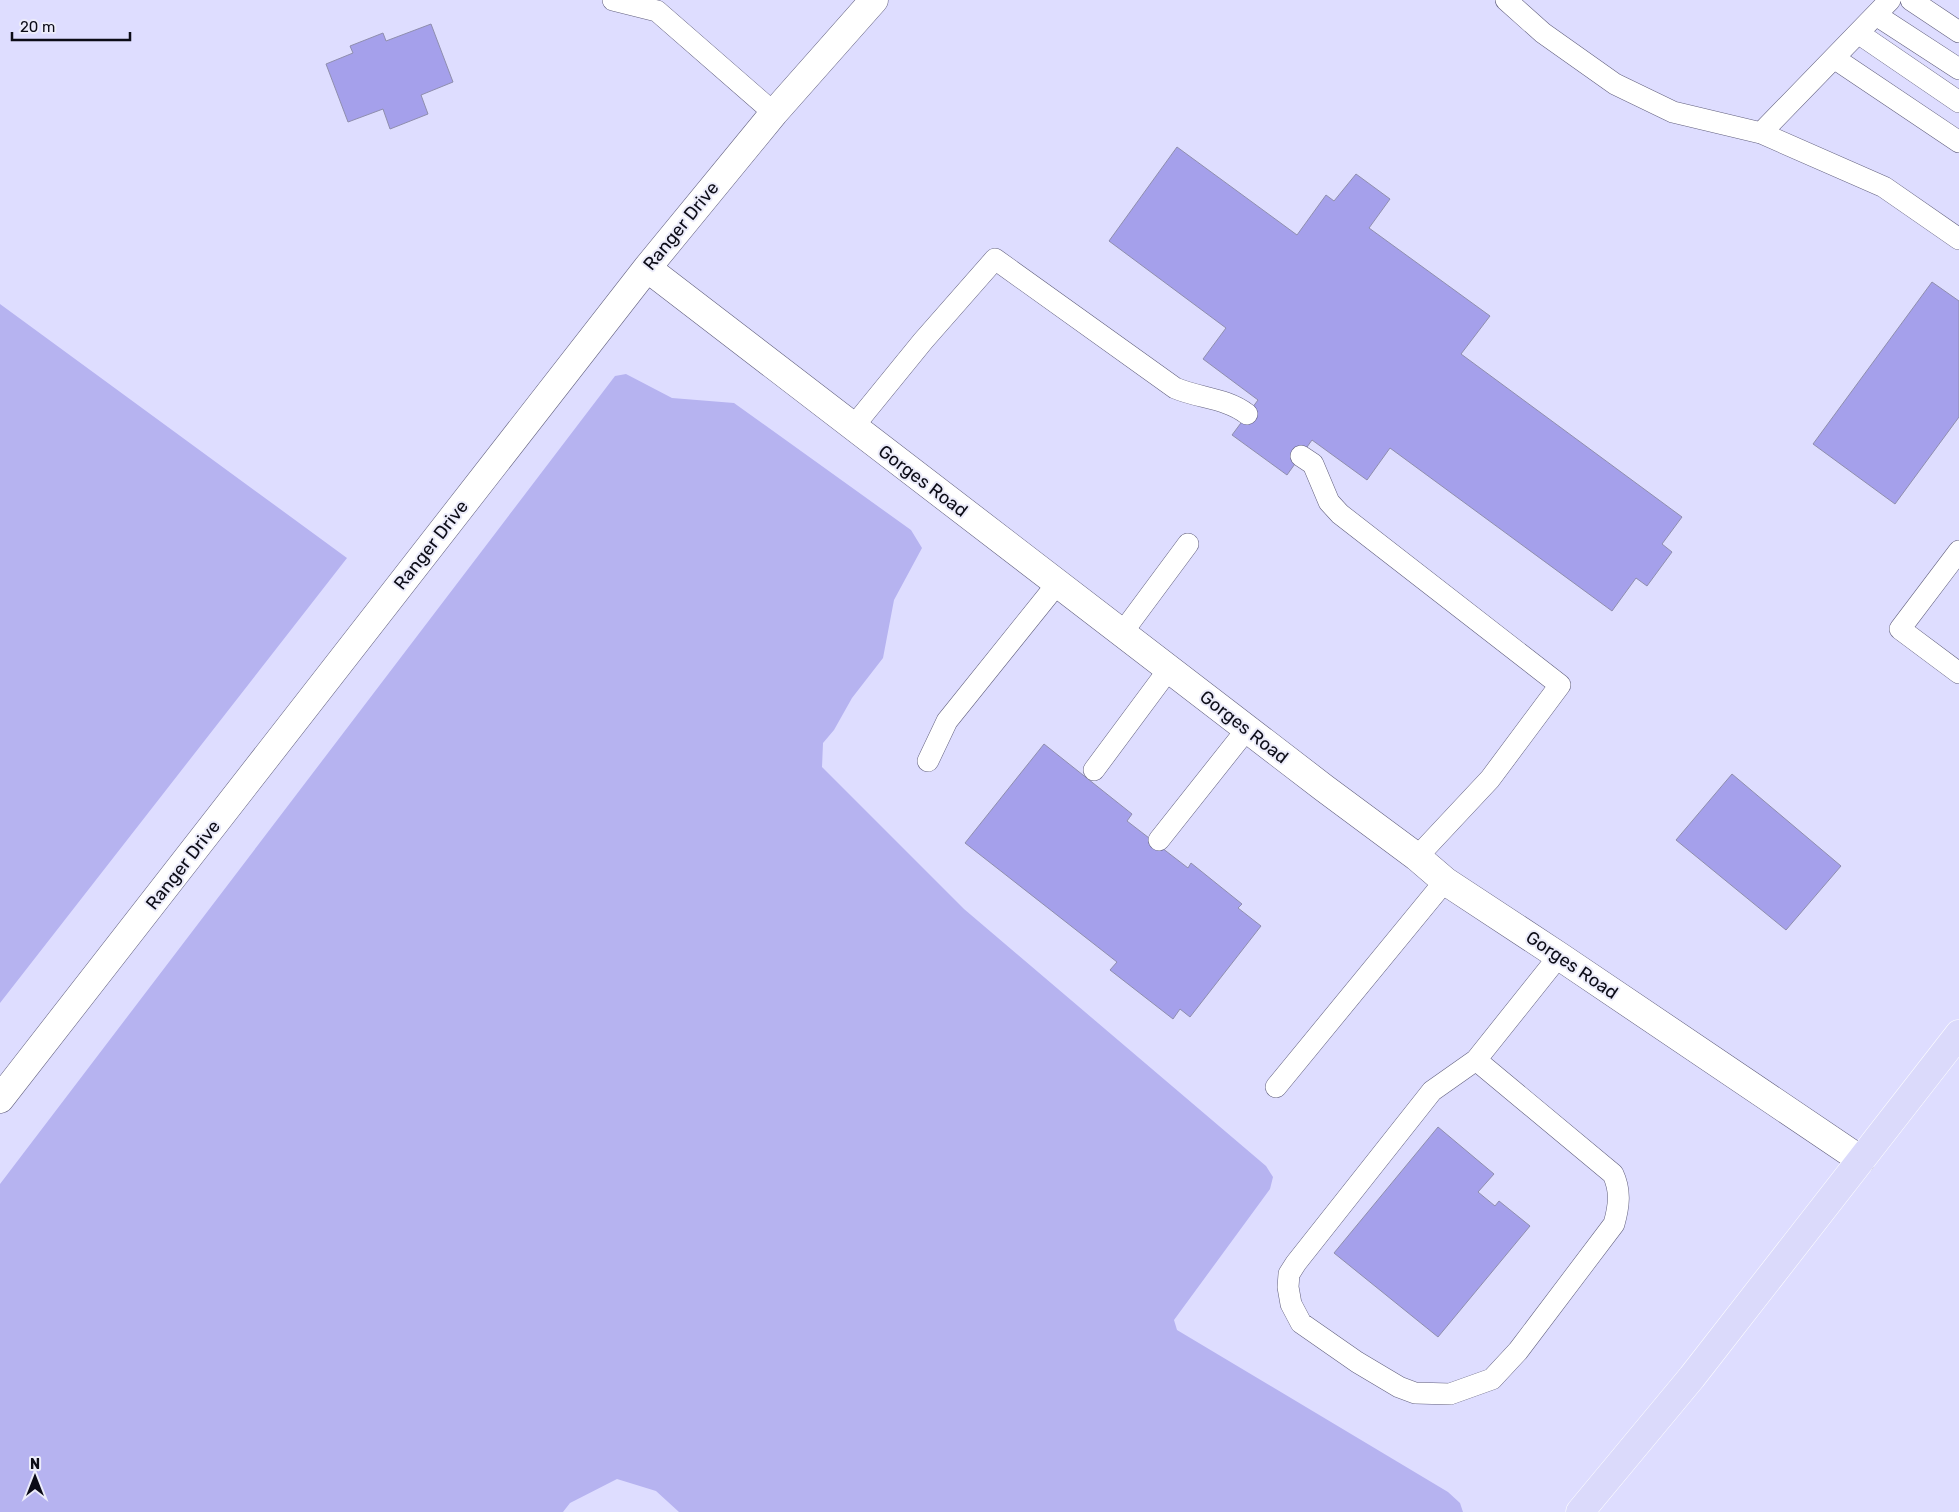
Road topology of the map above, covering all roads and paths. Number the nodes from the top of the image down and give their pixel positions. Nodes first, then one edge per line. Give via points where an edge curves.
1 (613, 0) edge
2 (874, 0) edge
3 (1911, 0) edge
4 (1509, 1) edge
5 (1883, 7) edge
6 (1959, 32) edge
7 (1858, 34) junction
8 (1834, 58) junction
9 (1959, 69) edge
10 (1959, 102) edge
11 (774, 113) junction
12 (1761, 133) junction
13 (1959, 142) edge
14 (1959, 239) edge
15 (647, 268) junction
16 (1247, 414) dead end
17 (853, 427) junction
18 (1302, 456) dead end
19 (1188, 544) dead end
20 (1959, 551) edge
21 (1057, 584) junction
22 (1122, 633) junction
23 (1169, 669) junction
24 (1959, 673) edge
25 (1247, 729) junction
26 (928, 761) dead end
27 (1094, 770) dead end
28 (1159, 840) dead end
29 (1417, 857) junction
30 (1445, 881) junction
31 (1560, 956) junction
32 (1959, 1034) edge
33 (1476, 1060) junction
34 (1276, 1087) dead end
35 (0, 1099) edge
36 (1861, 1160) junction
37 (1580, 1512) edge

1 - 11 lane via 657,11
2 - 11 street, Ranger Drive
3 - 6 lane
4 - 12 lane via 1543,33 1614,84 1673,112
5 - 7 lane
5 - 9 lane
7 - 8 lane
7 - 10 lane
8 - 12 lane
8 - 13 lane
11 - 15 street, Ranger Drive
12 - 14 lane via 1884,187
15 - 17 street, Gorges Road
15 - 35 street, Ranger Drive
16 - 17 lane via 1236,405 1175,388 995,259
17 - 21 street, Gorges Road
18 - 29 lane via 1313,464 1329,502 1340,514 1560,685 1490,779
19 - 22 lane
20 - 24 lane via 1900,629
21 - 22 street, Gorges Road
21 - 26 lane via 947,721
22 - 23 street, Gorges Road
23 - 25 street, Gorges Road
23 - 27 lane
25 - 28 lane
25 - 29 street, Gorges Road
29 - 30 street, Gorges Road
30 - 31 street, Gorges Road
30 - 34 lane
31 - 33 lane
31 - 36 street, Gorges Road
32 - 36 main road
33 - 33 lane via 1432,1091 1290,1274 1291,1304 1302,1323 1356,1362 1415,1393 1450,1394 1492,1379 1518,1351 1614,1224 1618,1210 1618,1185 1613,1174
36 - 37 main road via 1692,1377

